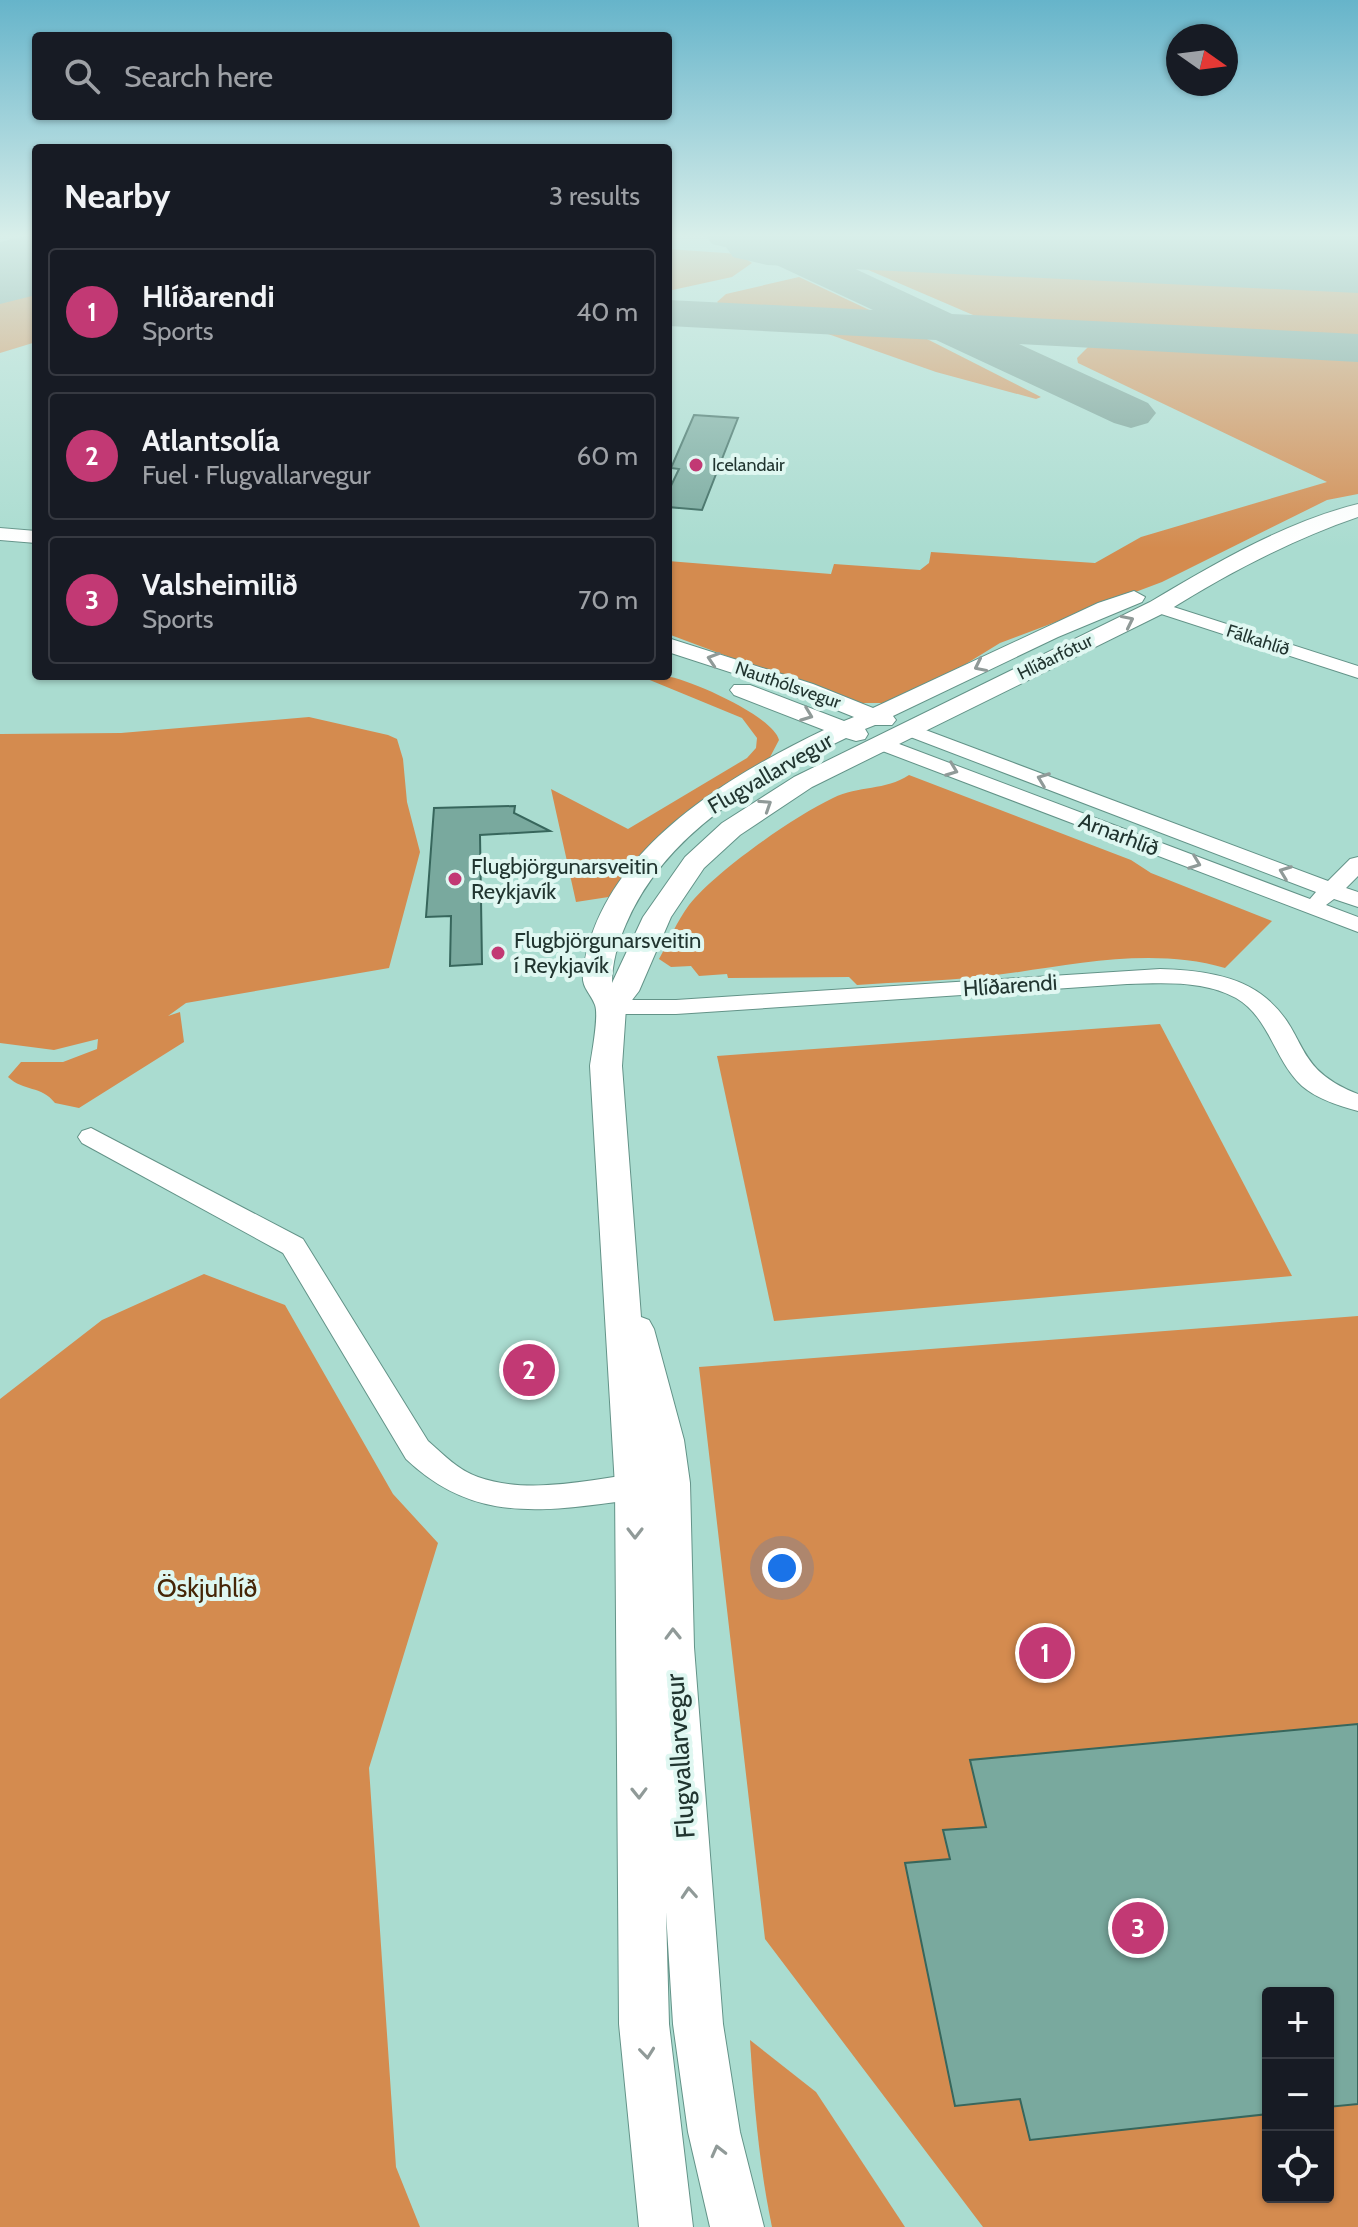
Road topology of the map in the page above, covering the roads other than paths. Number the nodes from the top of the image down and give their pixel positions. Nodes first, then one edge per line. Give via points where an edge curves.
1 (1358, 498) edge
2 (1358, 510) edge
3 (1309, 527) junction
4 (0, 534) edge
5 (32, 537) edge
6 (1228, 567) junction
7 (1158, 607) junction
8 (672, 646) edge
9 (672, 664) edge
10 (1358, 672) edge
11 (717, 681) junction
12 (907, 729) junction
13 (845, 730) junction
14 (877, 730) junction
15 (777, 764) junction
16 (1358, 864) edge
17 (1331, 890) junction
18 (1358, 900) edge
19 (1313, 908) junction
20 (1358, 925) edge
21 (611, 1007) junction
22 (1358, 1103) edge
23 (91, 1137) dead end
24 (652, 1485) junction
25 (666, 2227) edge
26 (737, 2227) edge

1 - 3 street, Hlíðarfótur via 1321,513
2 - 3 street, Hlíðarfótur
3 - 6 street, Hlíðarfótur
4 - 5 street
6 - 7 street, Hlíðarfótur
6 -> 14 street, Hlíðarfótur via 1117,603
7 - 10 street, Fálkahlíð
12 -> 7 street, Hlíðarfótur
14 -> 8 street, Nauthólsvegur via 805,689
9 - 11 street, Nauthólsvegur
11 -> 13 street, Nauthólsvegur
11 - 15 street via 782,725 786,745
12 - 14 street, Hlíðarfótur
17 -> 12 street, Arnarhlíð
13 - 14 street, Nauthólsvegur
13 - 15 street, Flugvallarvegur
14 -> 19 street, Arnarhlíð
21 -> 14 street, Flugvallarvegur via 624,991 657,917 700,857
15 - 21 street, Flugvallarvegur via 709,806 665,847 628,894 610,929 598,972 598,987
16 - 17 street
17 - 18 street, Arnarhlíð
17 - 19 street
19 - 20 street, Arnarhlíð
21 - 22 street, Hlíðarendi via 1178,978 1219,985 1257,1002 1309,1078
21 - 24 street, Flugvallarvegur via 606,1066 622,1288
23 - 24 street via 293,1246 417,1450 435,1471 491,1495 576,1496
24 -> 25 street, Flugvallarvegur via 644,2024
26 -> 24 street, Flugvallarvegur via 714,2132 698,2024 673,1647

